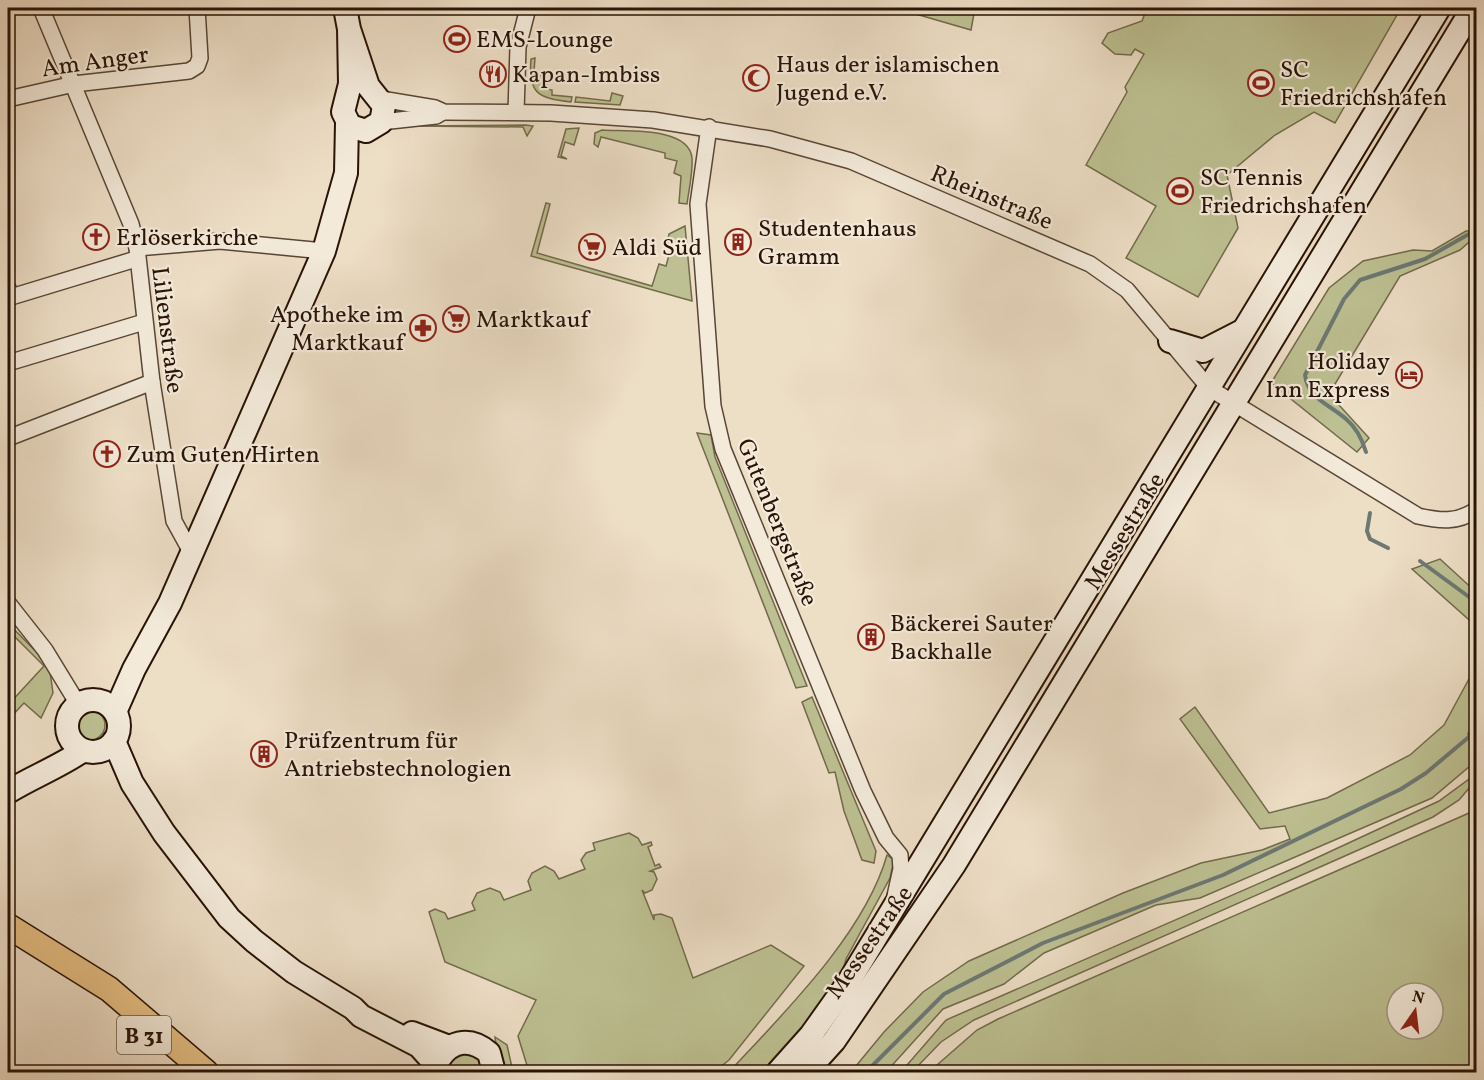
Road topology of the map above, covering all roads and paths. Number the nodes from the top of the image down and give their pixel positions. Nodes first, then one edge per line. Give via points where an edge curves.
1 (41, 8) edge
2 (197, 8) edge
3 (528, 8) edge
4 (1439, 8) edge
5 (1473, 8) edge
6 (347, 18) edge
7 (74, 84) junction
8 (349, 96) junction
9 (8, 99) edge
10 (377, 111) junction
11 (444, 112) junction
12 (516, 112) junction
13 (347, 123) junction
14 (710, 128) junction
15 (346, 173) junction
16 (324, 251) junction
17 (136, 254) junction
18 (9, 294) edge
19 (144, 322) junction
20 (1244, 330) junction
21 (1170, 341) junction
22 (8, 363) edge
23 (152, 382) junction
24 (1209, 388) junction
25 (1233, 403) junction
26 (8, 438) edge
27 (1476, 510) edge
28 (191, 552) junction
29 (8, 603) edge
30 (97, 705) junction
31 (91, 745) junction
32 (8, 792) edge
33 (891, 910) junction
34 (8, 926) edge
35 (40, 948) junction
36 (441, 1062) edge
37 (187, 1072) edge
38 (206, 1072) edge
39 (494, 1072) edge
40 (778, 1072) edge
41 (806, 1072) edge

1 - 7 street, Lilienstraße
2 - 7 street, Am Anger via 200,58 189,71
3 - 12 street via 519,47
4 - 20 street, Messestraße
5 - 25 street, Messestraße
6 - 8 street
6 - 10 street
7 - 9 street, Am Anger
7 - 17 street, Lilienstraße via 131,224
8 - 10 street via 360,90
8 - 13 street via 343,112
10 - 11 street, Rheinstraße via 435,108
10 - 11 street, Rheinstraße via 436,116
10 - 13 street via 359,131
10 - 15 street
11 - 12 street, Rheinstraße
12 - 14 street, Rheinstraße via 653,120
13 - 15 street
14 - 21 street, Rheinstraße via 802,147 851,162 1045,243 1090,264 1127,290
14 - 33 street, Gutenbergstraße via 698,204 713,406 723,450 852,763 886,838 900,855 901,868
15 - 16 street
16 - 17 street via 220,241
16 - 28 street
17 - 18 street
17 - 19 street, Lilienstraße
19 - 22 street
19 - 23 street, Lilienstraße
20 - 21 street via 1203,351
20 - 24 street, Messestraße
21 - 24 street, Rheinstraße
23 - 26 street
23 - 28 street, Lilienstraße via 174,521
24 - 25 street, Rheinstraße
24 - 33 street, Messestraße
25 - 27 street, Rheinstraße via 1418,516 1439,521 1462,519
25 - 41 street, Messestraße via 954,866 834,1041
28 - 30 street via 170,603 134,669
29 - 30 street via 45,650
30 - 31 street via 119,728
30 - 31 street via 67,719
31 - 32 street via 49,757 38,773
31 - 36 street via 129,778 229,918 254,941 294,972 353,1008 370,1011 423,1039
33 - 40 street, Messestraße via 831,1009
34 - 35 main road, B 31
35 - 37 main road, B 31
35 - 38 main road, B 31 via 109,989
36 - 39 street via 462,1042 481,1047 492,1059

